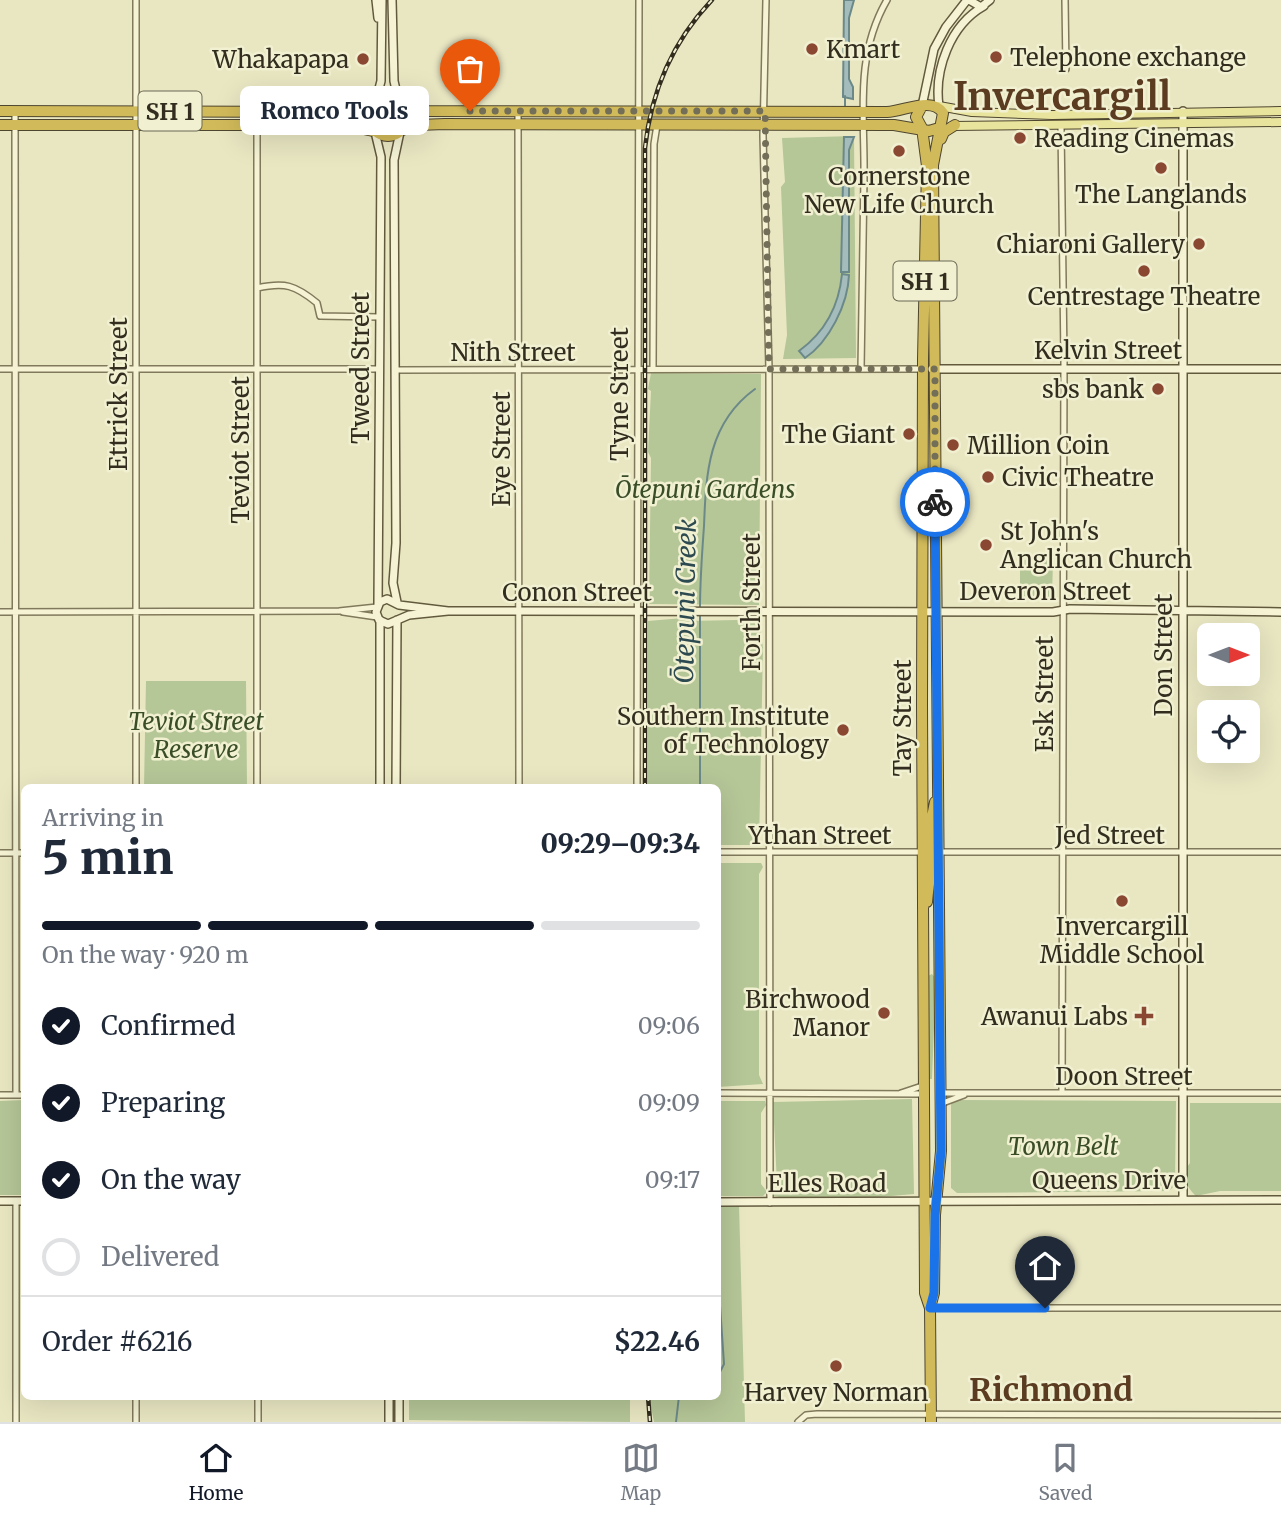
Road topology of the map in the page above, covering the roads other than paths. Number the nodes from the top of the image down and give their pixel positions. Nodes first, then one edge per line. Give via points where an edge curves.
1 (136, 0) edge
2 (376, 0) edge
3 (384, 0) edge
4 (392, 0) edge
5 (639, 0) edge
6 (766, 0) edge
7 (887, 0) edge
8 (958, 0) edge
9 (1065, 0) edge
10 (969, 1) edge
11 (989, 2) edge
12 (951, 19) junction
13 (381, 25) junction
14 (1066, 69) dead end
15 (400, 104) junction
16 (374, 105) junction
17 (922, 106) junction
18 (939, 106) junction
19 (0, 111) edge
20 (15, 111) junction
21 (136, 111) junction
22 (518, 111) junction
23 (637, 111) junction
24 (765, 111) junction
25 (853, 111) junction
26 (1183, 111) junction
27 (1281, 111) edge
28 (257, 112) junction
29 (1183, 122) junction
30 (1281, 122) edge
31 (257, 124) junction
32 (518, 124) junction
33 (763, 124) junction
34 (0, 125) edge
35 (15, 125) junction
36 (136, 125) junction
37 (636, 125) junction
38 (657, 125) junction
39 (854, 125) junction
40 (902, 125) junction
41 (955, 125) junction
42 (1061, 126) junction
43 (922, 128) junction
44 (939, 128) junction
45 (374, 131) junction
46 (401, 131) junction
47 (930, 192) junction
48 (379, 249) junction
49 (396, 250) junction
50 (257, 288) junction
51 (379, 317) junction
52 (396, 356) junction
53 (0, 369) edge
54 (15, 369) junction
55 (379, 369) junction
56 (519, 369) junction
57 (637, 369) junction
58 (653, 369) junction
59 (769, 369) junction
60 (861, 369) junction
61 (929, 369) junction
62 (1063, 369) junction
63 (1182, 369) junction
64 (1281, 369) edge
65 (136, 370) junction
66 (258, 370) junction
67 (396, 370) junction
68 (379, 383) junction
69 (380, 490) junction
70 (396, 490) junction
71 (398, 604) junction
72 (378, 606) junction
73 (923, 610) junction
74 (935, 610) junction
75 (136, 611) junction
76 (257, 611) junction
77 (339, 611) junction
78 (448, 611) junction
79 (519, 611) junction
80 (637, 611) junction
81 (769, 611) junction
82 (1062, 611) junction
83 (1182, 611) junction
84 (0, 612) edge
85 (15, 612) junction
86 (1281, 612) edge
87 (378, 618) junction
88 (398, 619) junction
89 (939, 758) junction
90 (923, 760) junction
91 (136, 784) edge
92 (257, 784) edge
93 (380, 784) edge
94 (396, 784) edge
95 (519, 784) edge
96 (636, 784) edge
97 (721, 852) edge
98 (769, 852) junction
99 (931, 852) junction
100 (1062, 852) junction
101 (1182, 852) junction
102 (1281, 852) edge
103 (0, 853) edge
104 (16, 853) junction
105 (21, 853) edge
106 (923, 970) junction
107 (940, 970) junction
108 (939, 1075) junction
109 (923, 1090) junction
110 (721, 1093) edge
111 (1062, 1093) junction
112 (1281, 1093) edge
113 (769, 1094) junction
114 (967, 1094) junction
115 (1183, 1094) junction
116 (0, 1095) edge
117 (16, 1095) junction
118 (21, 1095) edge
119 (940, 1098) junction
120 (923, 1111) junction
121 (1183, 1199) junction
122 (1281, 1200) edge
123 (20, 1201) edge
124 (937, 1201) junction
125 (0, 1202) edge
126 (721, 1202) edge
127 (926, 1202) junction
128 (769, 1203) junction
129 (930, 1308) junction
130 (1281, 1308) edge
131 (136, 1400) edge
132 (258, 1400) edge
133 (389, 1400) edge
134 (399, 1400) edge
135 (1281, 1415) edge
136 (931, 1418) edge
137 (16, 1422) edge
138 (136, 1422) edge
139 (258, 1422) edge
140 (389, 1422) edge
141 (399, 1422) edge
142 (798, 1422) edge

1 - 21 street, Ettrick Street
2 - 13 street
3 - 13 street
4 - 15 street via 394,82
5 - 23 street, Tyne Street
6 - 24 street, Forth Street
7 - 25 street via 867,48
8 - 12 street
9 - 14 street
10 - 11 street
10 - 12 street
11 - 18 street via 961,27 945,55 937,86
12 - 17 street via 931,56
13 - 16 street via 381,81
15 - 16 highway, SH 1 via 386,100
15 - 22 highway, SH 1 via 424,111
15 - 46 highway via 406,116
16 - 28 highway, SH 1 via 344,112
16 - 45 highway via 369,115
17 - 18 highway, SH 1
17 - 25 highway, SH 1
17 - 43 highway, SH 1 via 916,117
18 - 26 main road via 1052,115
18 - 44 highway, SH 1 via 944,117
19 - 20 highway, SH 1
20 - 21 highway, SH 1
20 - 35 street
21 - 28 highway, SH 1
21 - 36 street, Ettrick Street
22 - 23 highway, SH 1
22 - 32 street, Eye Street
23 - 24 highway, SH 1
23 - 37 street, Tyne Street
24 - 25 highway, SH 1
24 - 33 street, Forth Street
25 - 39 street
26 - 27 main road
26 - 29 street, Don Street
28 - 31 street, Teviot Street
29 - 30 main road
29 - 42 main road
29 - 63 street, Don Street
31 - 36 highway, SH 1
31 - 45 highway, SH 1 via 355,125
31 - 50 street, Teviot Street
32 - 37 highway, SH 1
32 - 46 highway, SH 1 via 424,125
32 - 56 street, Eye Street
33 - 38 highway, SH 1
33 - 39 highway, SH 1
33 - 59 street, Forth Street
34 - 35 highway, SH 1
35 - 36 highway, SH 1
35 - 54 street
36 - 65 street, Ettrick Street
37 - 38 highway, SH 1
37 - 57 street, Tyne Street
38 - 58 street, Tyne Street
39 - 40 highway, SH 1
39 - 60 street
40 - 43 highway, SH 1
40 - 47 highway via 919,138
41 - 42 main road
41 - 44 main road
41 - 47 highway via 940,139
42 - 62 street, Esk Street
43 - 44 highway, SH 1
43 - 47 highway, Tay Street / SH 1
44 - 47 highway, Tay Street / SH 1
45 - 46 highway, SH 1 via 388,137
45 - 48 street, Tweed Street via 381,157
46 - 49 street, Tweed Street via 394,152
47 - 61 highway, Tay Street / SH 1
48 - 49 street
48 - 51 street, Tweed Street
49 - 52 street, Tweed Street
50 - 51 street via 288,285 317,303 320,316
50 - 66 street, Teviot Street
51 - 55 street, Tweed Street
52 - 55 street
52 - 67 street, Tweed Street
53 - 54 street
54 - 65 street
54 - 85 street
55 - 66 street
55 - 68 street, Tweed Street
56 - 57 street, Nith Street
56 - 67 street, Nith Street
56 - 79 street, Eye Street
57 - 58 street, Nith Street
57 - 80 street, Tyne Street
58 - 59 street, Nith Street
59 - 60 street, Nith Street
59 - 81 street, Forth Street
60 - 61 street, Nith Street
61 - 62 street, Kelvin Street
61 - 73 highway, Tay Street / SH 1
61 - 74 highway, Tay Street / SH 1
62 - 63 street, Kelvin Street
62 - 82 street, Esk Street
63 - 64 street, Kelvin Street
63 - 83 street, Don Street
65 - 66 street
65 - 75 street, Ettrick Street
66 - 76 street, Teviot Street
67 - 68 street
67 - 70 street, Tweed Street
68 - 69 street, Tweed Street
69 - 70 street
69 - 72 street, Tweed Street
70 - 71 street, Tweed Street via 393,583
71 - 72 street via 387,599
71 - 78 street
71 - 88 street
72 - 77 street
72 - 87 street
73 - 74 street, Deveron Street
73 - 81 street, Conon Street
73 - 90 highway, Tay Street / SH 1
74 - 82 street, Deveron Street
74 - 89 highway, Tay Street / SH 1
75 - 76 street
75 - 85 street
75 - 91 street, Ettrick Street
76 - 77 street
76 - 92 street, Teviot Street
77 - 87 street
78 - 79 street, Conon Street
78 - 88 street, Conon Street
79 - 80 street, Conon Street
79 - 95 street, Eye Street
80 - 81 street, Conon Street
80 - 96 street, Tyne Street
81 - 98 street, Forth Street
82 - 83 street, Deveron Street
82 - 100 street, Esk Street
83 - 86 street, Deveron Street
83 - 101 street, Don Street
84 - 85 street
85 - 104 street
87 - 88 street, Conon Street via 388,624
87 - 93 street
88 - 94 street
89 - 90 highway via 932,753
89 - 99 highway, Tay Street / SH 1
90 - 99 highway, Tay Street / SH 1
97 - 98 street, Ythan Street
98 - 99 street, Ythan Street
98 - 113 street, Forth Street
99 - 100 street, Jed Street
99 - 106 highway, Tay Street / SH 1
99 - 107 highway, Tay Street / SH 1
100 - 101 street, Jed Street
100 - 111 street, Esk Street
101 - 102 street, Jed Street
101 - 115 street, Don Street
103 - 104 street
104 - 105 street
104 - 117 street
106 - 107 highway
106 - 109 highway, Tay Street / SH 1
107 - 108 highway, Tay Street / SH 1
108 - 109 highway via 931,1089
108 - 119 highway, Tay Street / SH 1
109 - 113 street
109 - 120 highway, Tay Street / SH 1
110 - 113 street
111 - 114 street, Doon Street
111 - 115 street, Doon Street
112 - 115 street, Doon Street
113 - 128 street, Forth Street
114 - 119 street, Doon Street
114 - 119 street, Doon Street
115 - 121 street, Don Street
116 - 117 street
117 - 118 street
119 - 120 highway
119 - 124 highway, Tay Street / SH 1
120 - 127 highway, Tay Street / SH 1
121 - 122 street, Queens Drive
121 - 124 street, Queens Drive
123 - 125 street
123 - 137 street
124 - 127 street, Elles Road
124 - 129 highway, Tay Street / SH 1
126 - 128 street, Elles Road
127 - 128 street, Elles Road
127 - 129 highway, Tay Street / SH 1 via 925,1293
129 - 130 street
129 - 136 highway, Tay Street / SH 1
131 - 138 street
132 - 139 street
133 - 140 street
134 - 141 street
135 - 136 street
136 - 142 street via 812,1415

